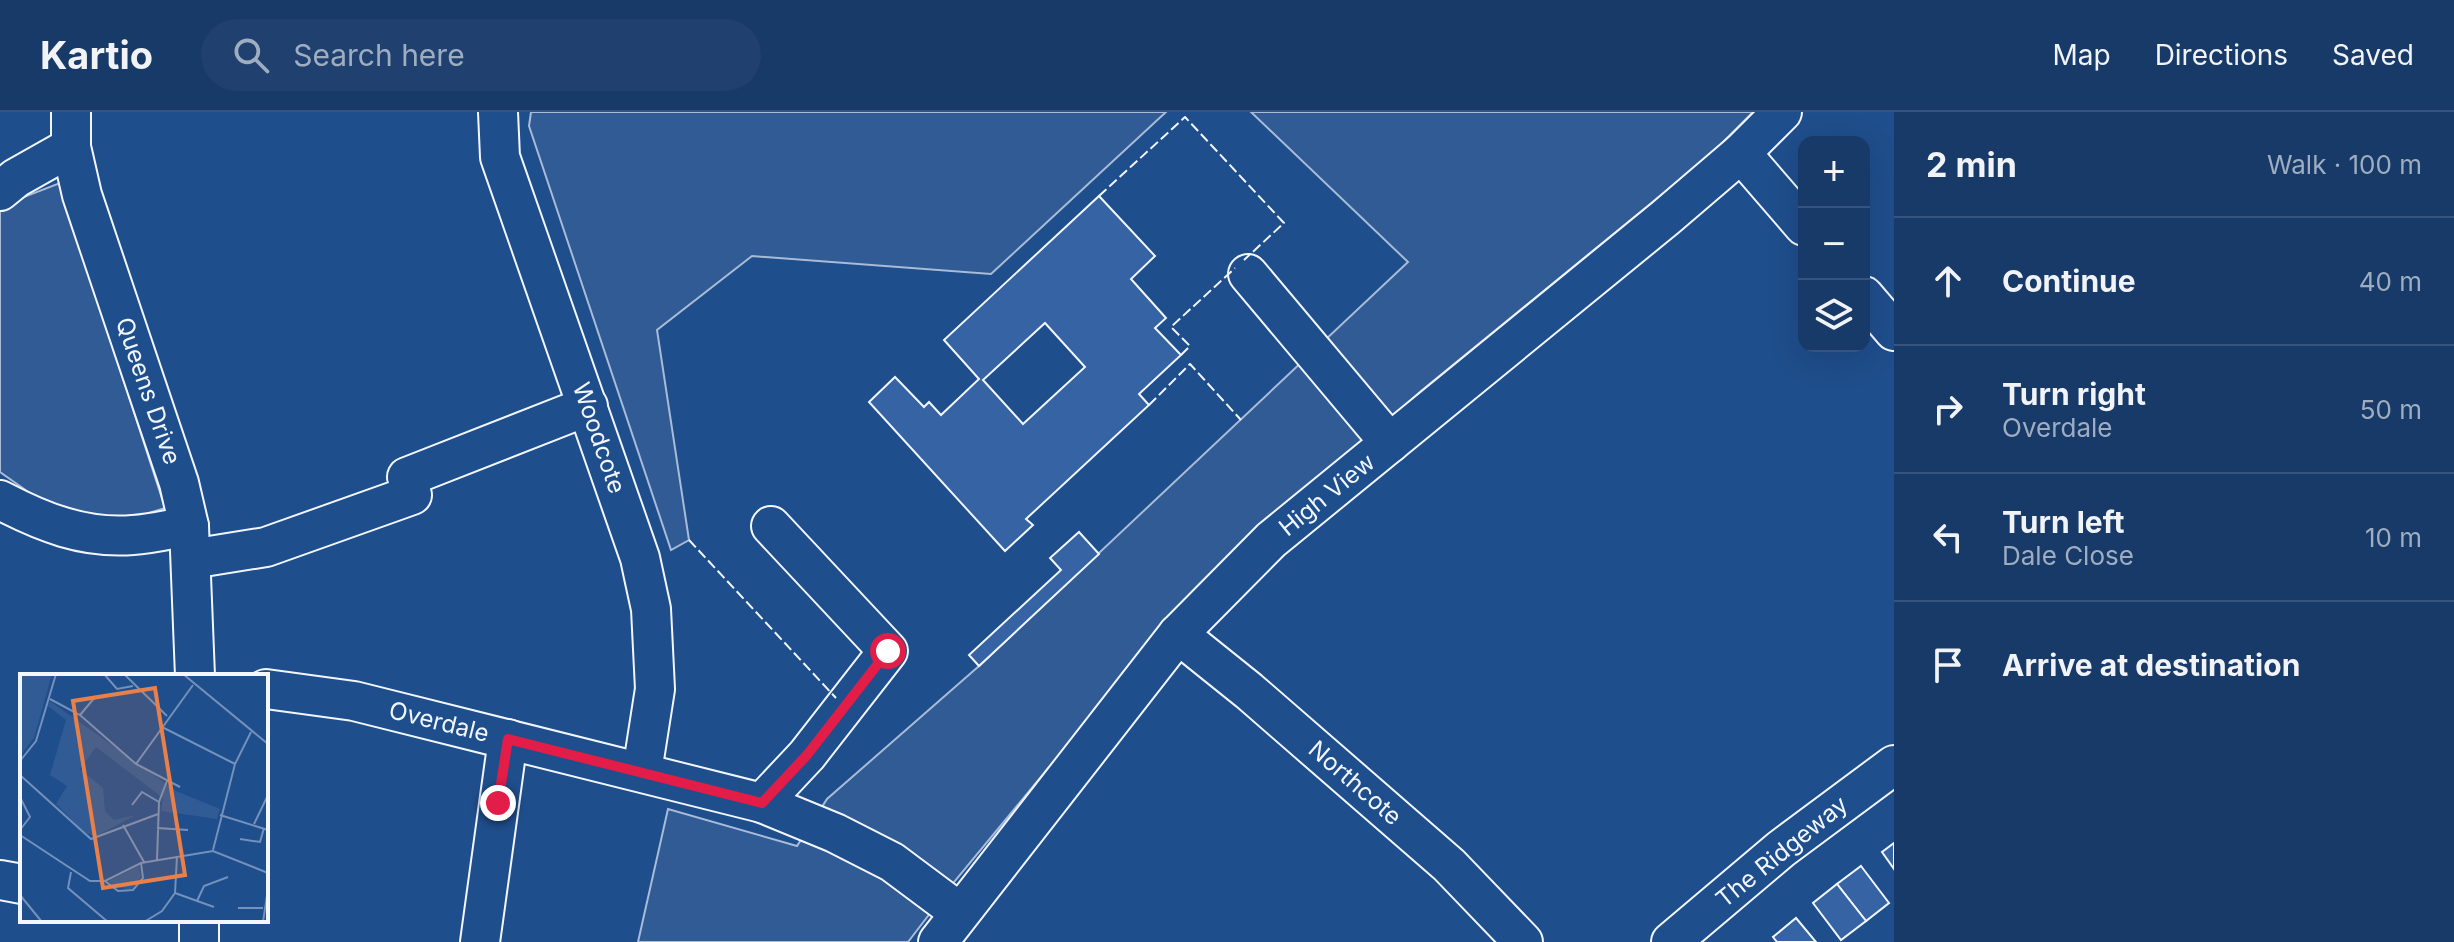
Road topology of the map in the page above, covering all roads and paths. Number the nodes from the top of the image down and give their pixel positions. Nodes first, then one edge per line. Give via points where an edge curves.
1 (498, 112) edge
2 (1782, 112) edge
3 (71, 130) edge
4 (1741, 153) junction
5 (0, 191) edge
6 (1798, 219) edge
7 (1248, 274) dead end
8 (1870, 303) edge
9 (1894, 331) edge
10 (588, 406) junction
11 (1390, 443) junction
12 (0, 500) edge
13 (771, 526) dead end
14 (190, 543) junction
15 (1178, 634) junction
16 (195, 674) edge
17 (268, 689) edge
18 (508, 739) junction
19 (1894, 765) edge
20 (642, 772) junction
21 (762, 803) junction
22 (0, 880) edge
23 (20, 884) edge
24 (948, 927) edge
25 (1515, 939) edge
26 (480, 942) edge
27 (1671, 942) edge

1 - 10 street, Woodcote via 500,157
2 - 4 street, High View
3 - 5 street
3 - 14 street, Queens Drive via 82,195 179,483
4 - 6 street
4 - 11 street, High View
7 - 11 street
8 - 9 street
10 - 14 street via 407,477 412,495 266,547
10 - 20 street, Woodcote via 640,558 651,609 655,689
11 - 15 street, High View via 1271,540
12 - 14 street via 78,533
13 - 21 street via 888,651 807,755
14 - 16 street, Queens Drive
15 - 24 street, High View
15 - 25 street, Northcote via 1449,865
17 - 18 street, Overdale via 354,701
18 - 20 street, Overdale
18 - 26 street
19 - 27 street, The Ridgeway via 1781,849
20 - 21 street, Overdale
21 - 24 street, Overdale via 892,862
22 - 23 street

